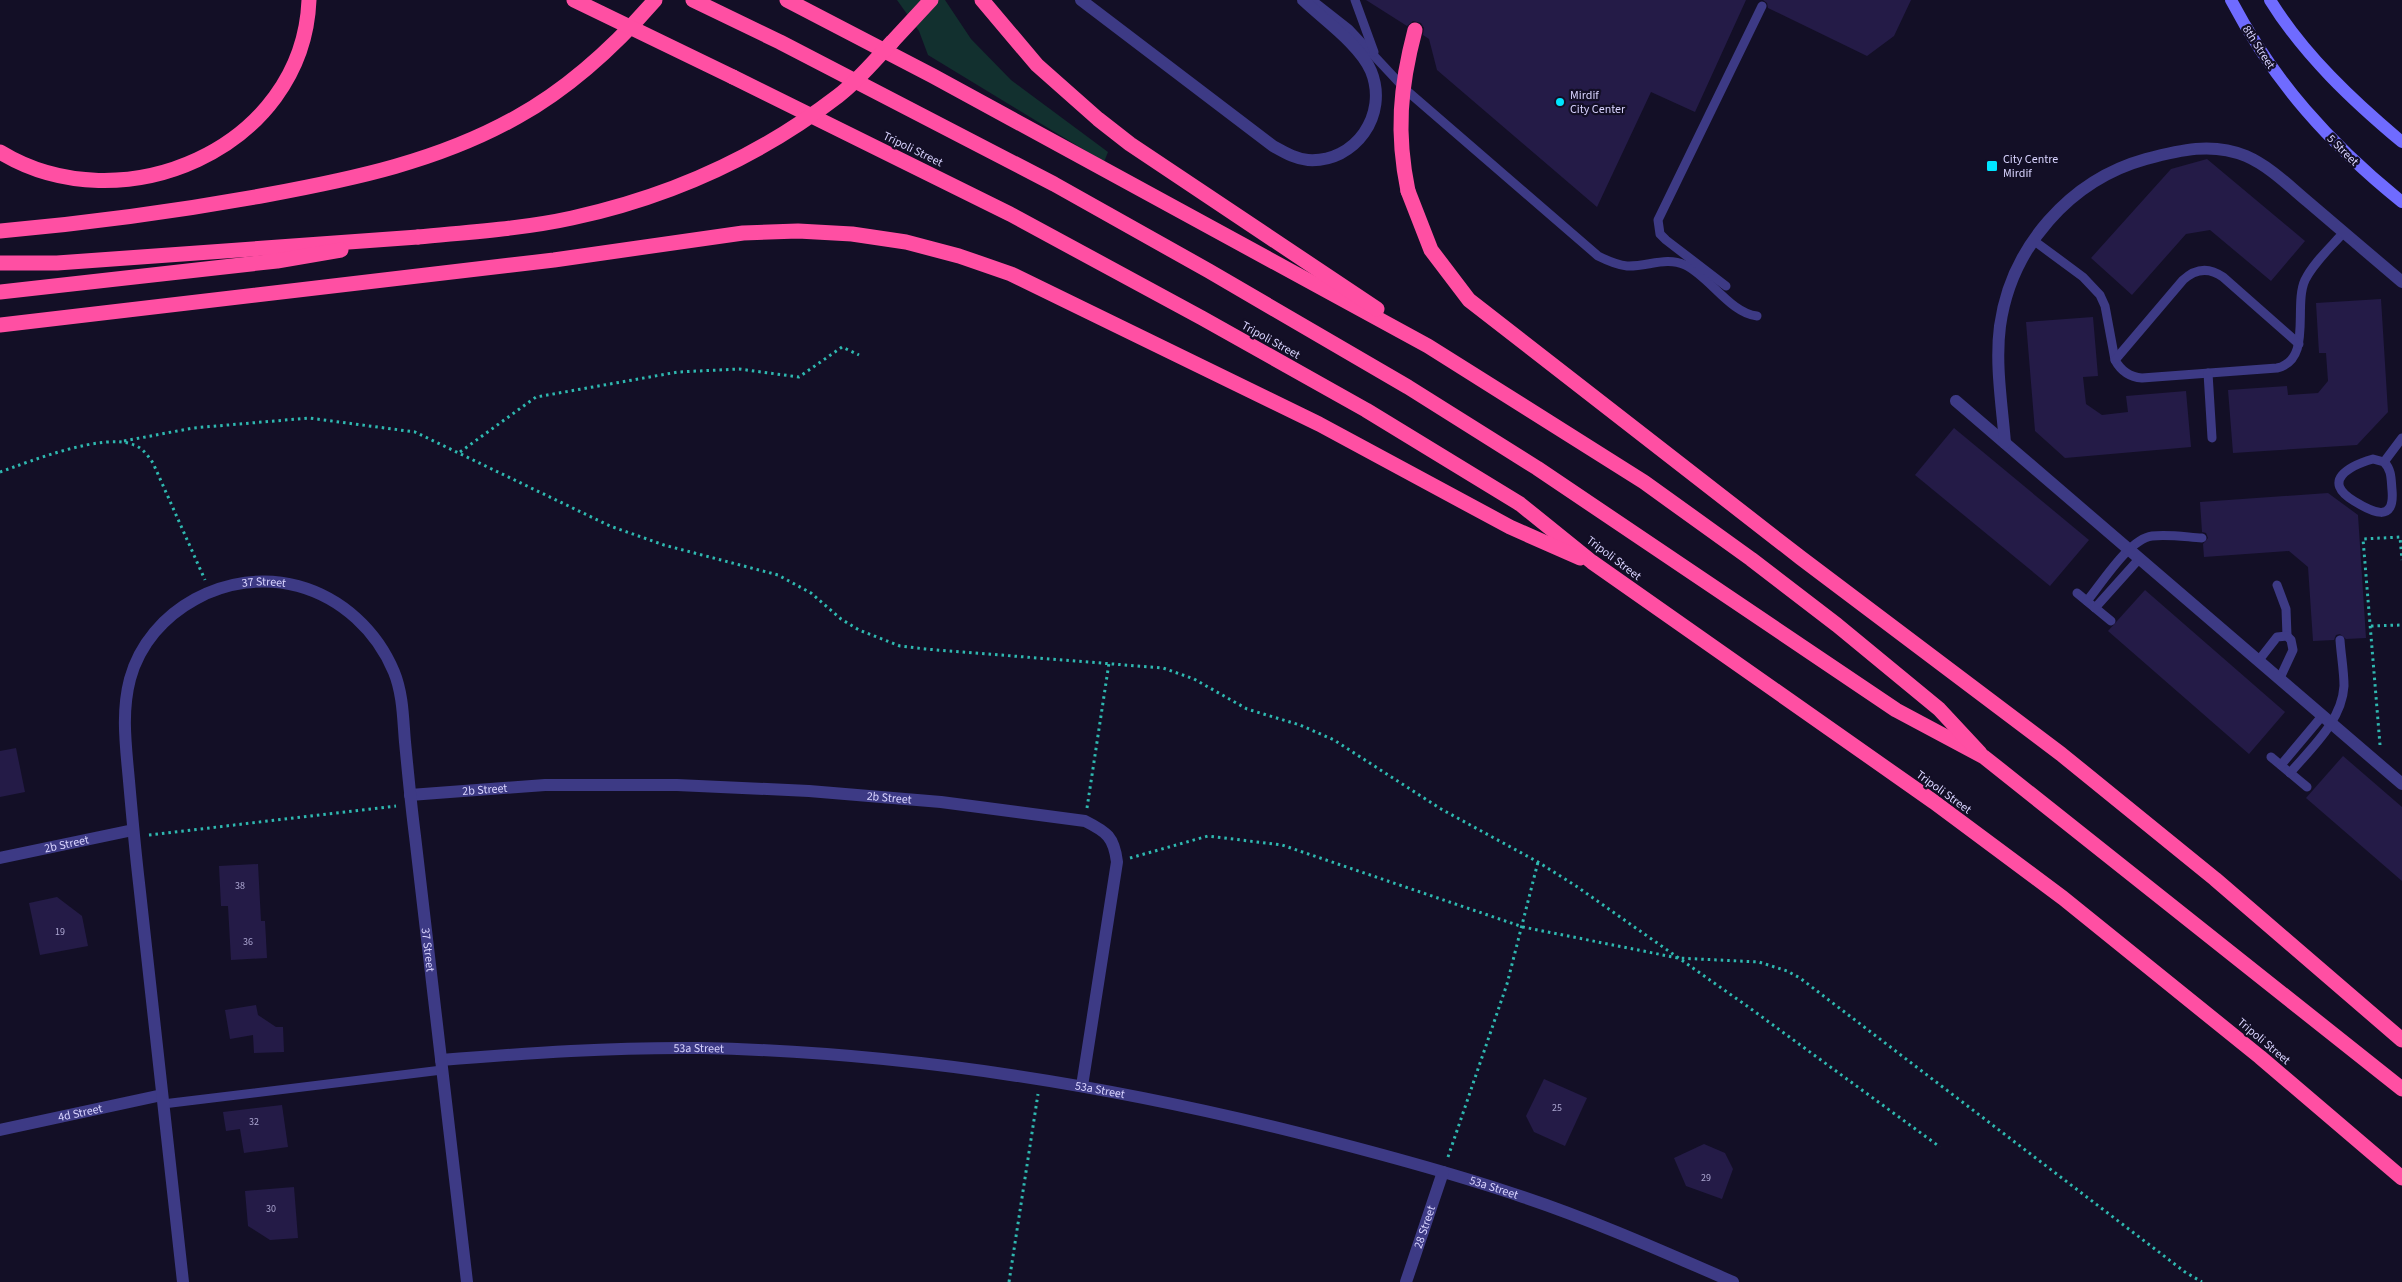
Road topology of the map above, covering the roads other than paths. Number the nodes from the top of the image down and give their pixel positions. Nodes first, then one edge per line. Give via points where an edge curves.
1 (308, 0) edge
2 (574, 0) edge
3 (655, 0) edge
4 (693, 0) edge
5 (786, 0) edge
6 (931, 0) edge
7 (982, 0) edge
8 (1081, 0) edge
9 (1303, 0) edge
10 (1312, 0) edge
11 (1355, 0) edge
12 (2231, 0) edge
13 (2270, 0) edge
14 (1762, 6) dead end
15 (1414, 30) dead end
16 (1375, 56) junction
17 (2289, 92) joint
18 (2402, 142) edge
19 (0, 152) edge
20 (2402, 202) edge
21 (0, 232) edge
22 (2344, 232) junction
23 (396, 238) junction
24 (2033, 240) junction
25 (0, 263) edge
26 (2402, 282) edge
27 (1726, 286) dead end
28 (0, 292) edge
29 (1757, 316) dead end
30 (0, 325) edge
31 (2299, 344) junction
32 (1428, 346) junction
33 (2115, 360) junction
34 (2208, 373) junction
35 (1956, 401) dead end
36 (2212, 438) dead end
37 (2402, 438) edge
38 (2005, 443) junction
39 (2384, 462) junction
40 (2202, 538) dead end
41 (2134, 554) junction
42 (1592, 562) junction
43 (2278, 585) dead end
44 (2077, 593) dead end
45 (2087, 601) junction
46 (2095, 608) junction
47 (2111, 621) dead end
48 (2286, 636) junction
49 (2340, 640) dead end
50 (2259, 660) junction
51 (2280, 678) junction
52 (2327, 718) junction
53 (1984, 757) junction
54 (2271, 757) dead end
55 (2281, 766) junction
56 (2290, 773) junction
57 (2402, 784) edge
58 (2307, 787) dead end
59 (411, 800) junction
60 (133, 833) junction
61 (0, 858) edge
62 (2402, 1040) edge
63 (442, 1065) junction
64 (1082, 1086) junction
65 (2402, 1089) edge
66 (162, 1099) junction
67 (0, 1130) edge
68 (1443, 1172) junction
69 (2402, 1178) edge
70 (182, 1282) edge
71 (467, 1282) edge
72 (1406, 1282) edge
73 (1733, 1282) edge

1 - 19 highway via 302,44 283,88 242,133 200,157 144,177 99,180 52,174
2 - 42 highway, Tripoli Street, bridge via 1010,214 1366,410 1520,504
3 - 21 highway via 591,65 543,101 491,131 431,156 363,177 205,206
4 - 53 highway via 1054,184 1408,387 1537,468 1896,710
5 - 32 highway
6 - 23 highway, bridge via 840,94 784,135 716,171 645,199 571,218 494,230
7 - 32 highway via 1037,65 1130,144 1349,289
8 - 9 street via 1273,146 1295,157 1320,160 1344,152 1363,136 1374,114 1375,87 1372,73 1359,53
10 - 16 lane via 1349,28
11 - 16 lane
12 - 17 street, 8th Street via 2252,40
13 - 18 street via 2286,26 2320,65
14 - 27 lane via 1658,220 1660,234 1666,240
15 - 62 highway, bridge via 1400,109 1400,137 1408,191 1432,250 1469,300 1801,558 2061,754 2215,879
16 - 29 lane via 1406,90 1598,256 1626,266 1665,261 1685,264 1741,311
17 - 20 street, 5 Street via 2344,152
22 - 24 street via 2260,164 2230,151 2197,148 2132,163 2094,182 2060,208
22 - 26 street
22 - 31 lane via 2305,280 2300,298
23 - 25 highway via 56,263
23 - 28 highway via 277,261
24 - 33 lane via 2083,277 2100,295
24 - 38 street via 2011,281 2000,326 1998,350
30 - 42 highway via 554,260 744,233 852,234 924,247 1011,274 1302,416 1510,527
31 - 33 lane via 2223,277 2210,270 2202,270 2183,280
31 - 34 lane via 2295,357 2284,367
32 - 53 highway via 1644,482 1751,559 1912,686
33 - 34 lane via 2123,371 2135,377
34 - 36 lane
35 - 38 street
37 - 39 lane
38 - 41 street
39 - 39 lane via 2378,459 2367,461 2347,470 2339,480 2342,492 2373,513 2384,512 2392,503 2391,474
40 - 41 lane via 2150,536 2134,544
41 - 45 lane
41 - 46 lane
41 - 50 street
42 - 69 highway, Tripoli Street via 1926,797 2063,898 2260,1057
43 - 48 lane via 2286,609
44 - 45 lane
45 - 46 lane
46 - 47 lane
48 - 50 lane via 2277,637
48 - 51 lane via 2293,644
49 - 52 lane via 2343,693
50 - 51 street
51 - 52 street
52 - 55 lane
52 - 56 lane
52 - 57 street
53 - 65 highway
54 - 55 lane
55 - 56 lane
56 - 58 lane
59 - 60 street, 37 Street via 403,710 396,676 380,644 358,618 330,598 297,585 263,581 228,585 196,598 168,618 146,645 130,676 124,710
59 - 63 street, 37 Street
59 - 64 street, 2b Street via 546,785 677,785 809,791 1085,820 1105,831 1115,845 1117,862
60 - 61 street, 2b Street
60 - 66 street, 37 Street
63 - 64 street, 53a Street via 572,1050 700,1048 827,1054 954,1066
63 - 66 lane
63 - 71 street, 37 Street
64 - 68 street, 53a Street via 1264,1124
66 - 67 street, 4d Street
66 - 70 street, 37 Street
68 - 72 street, 28 Street
68 - 73 street, 53a Street via 1524,1197 1601,1226

